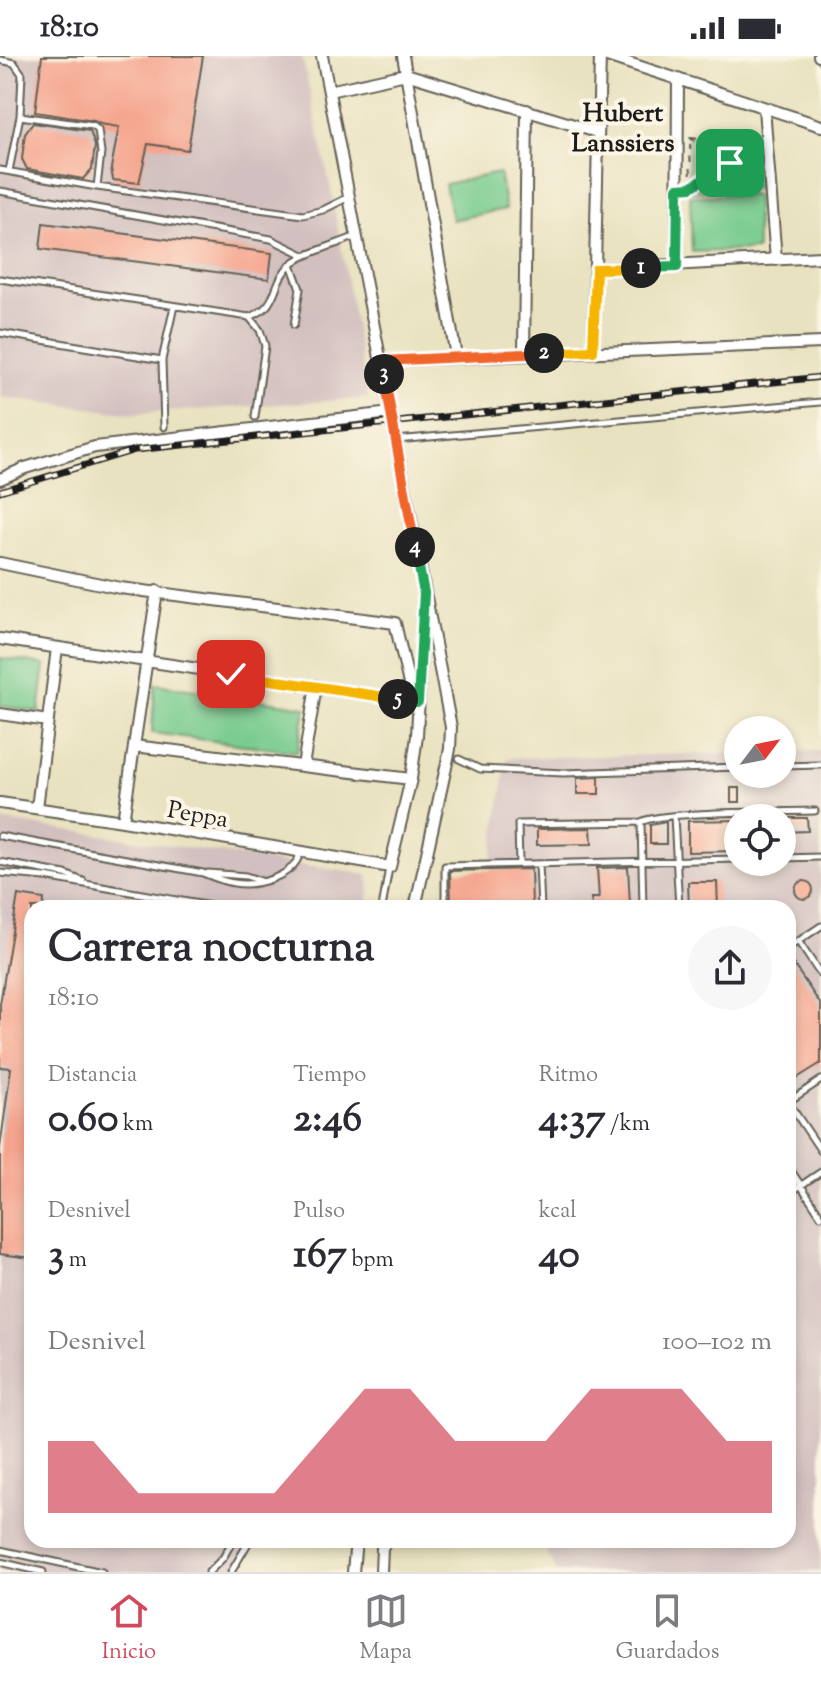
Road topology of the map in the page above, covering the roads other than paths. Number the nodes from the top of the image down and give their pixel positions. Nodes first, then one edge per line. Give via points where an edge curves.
1 (322, 56) edge
2 (403, 56) edge
3 (600, 56) edge
4 (607, 56) edge
5 (0, 60) edge
6 (406, 74) junction
7 (678, 79) junction
8 (329, 91) junction
9 (764, 108) junction
10 (527, 110) junction
11 (20, 116) junction
12 (821, 126) edge
13 (597, 132) junction
14 (0, 170) edge
15 (9, 171) junction
16 (97, 187) junction
17 (0, 191) edge
18 (349, 197) junction
19 (357, 235) junction
20 (304, 255) junction
21 (821, 257) edge
22 (776, 260) junction
23 (291, 264) junction
24 (677, 267) junction
25 (596, 269) junction
26 (0, 279) edge
27 (174, 306) junction
28 (249, 317) junction
29 (294, 325) dead end
30 (0, 333) edge
31 (821, 343) edge
32 (593, 351) junction
33 (524, 354) junction
34 (456, 356) junction
35 (162, 360) junction
36 (382, 361) junction
37 (821, 402) edge
38 (391, 413) junction
39 (255, 417) dead end
40 (164, 427) dead end
41 (395, 440) junction
42 (0, 479) edge
43 (0, 563) edge
44 (157, 591) junction
45 (424, 593) junction
46 (0, 639) edge
47 (57, 648) junction
48 (146, 661) junction
49 (316, 686) junction
50 (416, 701) junction
51 (0, 714) edge
52 (48, 721) junction
53 (134, 746) junction
54 (459, 759) dead end
55 (821, 765) edge
56 (303, 766) junction
57 (796, 766) edge
58 (724, 767) edge
59 (411, 779) junction
60 (0, 803) edge
61 (37, 808) junction
62 (815, 811) dead end
63 (674, 816) junction
64 (123, 821) junction
65 (641, 822) junction
66 (0, 836) edge
67 (301, 852) junction
68 (821, 857) edge
69 (796, 858) edge
70 (724, 859) edge
71 (676, 860) junction
72 (643, 861) junction
73 (0, 862) edge
74 (519, 864) junction
75 (539, 864) junction
76 (390, 867) junction
77 (0, 873) edge
78 (95, 886) junction
79 (176, 900) edge
80 (384, 900) edge
81 (417, 900) edge
82 (445, 900) edge
83 (541, 900) edge
84 (643, 900) edge
85 (678, 900) edge
86 (821, 926) edge
87 (798, 941) joint
88 (821, 975) edge
89 (821, 1080) edge
90 (796, 1097) edge
91 (796, 1114) edge
92 (821, 1151) edge
93 (821, 1172) edge
94 (796, 1178) edge
95 (801, 1186) junction
96 (796, 1189) edge
97 (821, 1216) edge
98 (229, 1548) edge
99 (245, 1548) edge
100 (355, 1548) edge
101 (382, 1548) edge
102 (0, 1550) edge
103 (0, 1562) edge
104 (43, 1572) edge
105 (102, 1572) edge
106 (209, 1572) edge
107 (231, 1572) edge
108 (353, 1572) edge
109 (381, 1572) edge

1 - 8 street
2 - 6 street
3 - 13 street
4 - 7 street
5 - 11 lane via 14,63 22,74
6 - 8 street
6 - 10 street
6 - 34 street
7 - 9 street
7 - 24 street
8 - 18 street
9 - 12 street
9 - 22 street via 765,185
10 - 13 street
10 - 33 street
11 - 15 lane
11 - 16 lane via 98,130
13 - 25 street
14 - 15 lane
15 - 16 lane
16 - 18 lane via 303,215
17 - 20 lane via 271,239
18 - 19 street
19 - 20 lane
19 - 36 street
20 - 23 lane
21 - 22 street
22 - 24 street
23 - 28 lane via 271,303 263,313
23 - 29 lane via 300,289
24 - 25 street
25 - 32 street
26 - 27 lane
27 - 28 lane
27 - 35 lane
28 - 39 lane via 265,346
30 - 35 lane
31 - 32 street
32 - 33 street
33 - 34 street
34 - 36 street
35 - 40 lane
36 - 38 street
37 - 41 lane
38 - 41 street
38 - 42 street via 95,447
41 - 45 street
43 - 44 street
44 - 48 street
44 - 50 street via 395,623
45 - 50 street
45 - 81 street via 451,727
46 - 47 street
47 - 48 street
47 - 52 street
48 - 49 street
48 - 53 street
49 - 50 street
49 - 56 street
50 - 59 street
51 - 52 street
52 - 61 street
53 - 56 street
53 - 64 street
54 - 58 lane via 480,769 564,773
55 - 57 lane
56 - 59 street
59 - 76 street
60 - 61 street, Peppa
61 - 64 street, Peppa
62 - 63 lane
63 - 65 lane
63 - 71 lane
64 - 67 street, Peppa
65 - 72 lane
65 - 74 lane via 518,824
66 - 67 lane via 247,884 288,871
67 - 76 street, Peppa
68 - 69 lane
70 - 71 lane
71 - 72 lane
71 - 85 lane
72 - 75 lane
72 - 84 lane
73 - 78 lane via 65,874
74 - 75 lane
74 - 82 lane via 445,866
75 - 83 lane
76 - 80 lane
77 - 78 lane
78 - 79 lane
86 - 87 lane
87 - 88 lane
89 - 90 lane
91 - 92 lane
93 - 95 lane
94 - 95 lane
95 - 96 lane
95 - 97 lane
98 - 106 lane
99 - 107 lane
100 - 108 street
101 - 109 street
102 - 105 lane
103 - 104 lane

